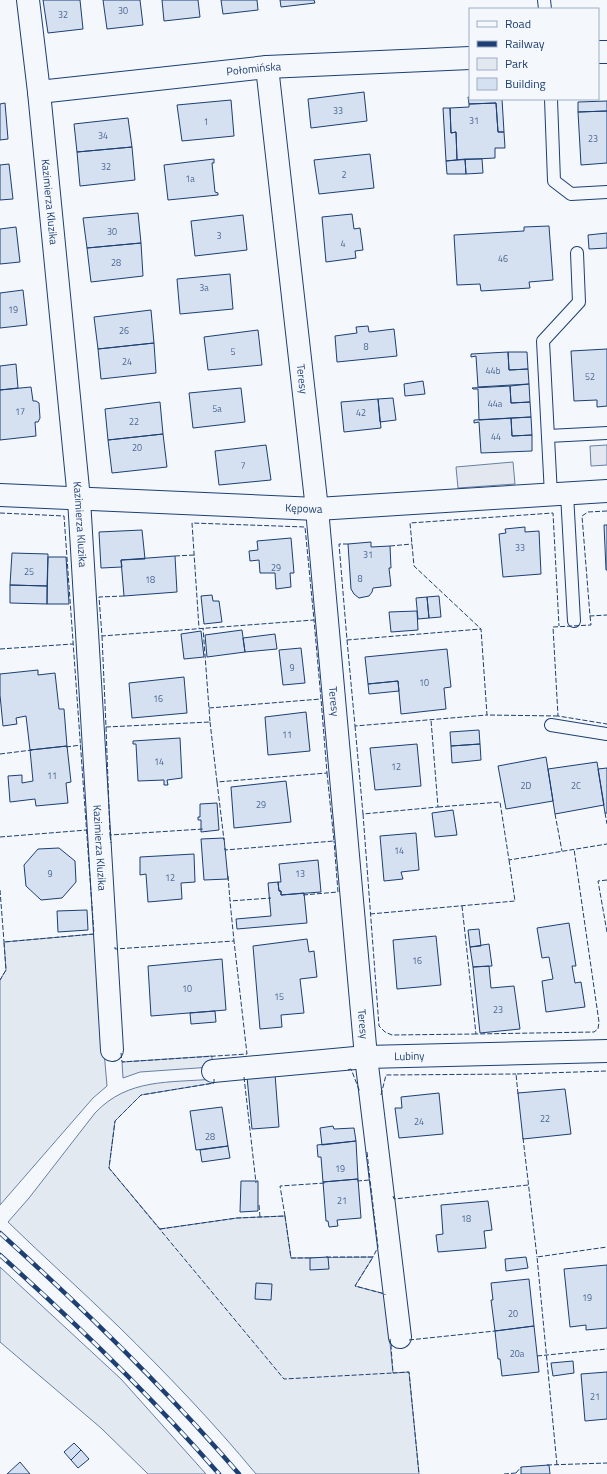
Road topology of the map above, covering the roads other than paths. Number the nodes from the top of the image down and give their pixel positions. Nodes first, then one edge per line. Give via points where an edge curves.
1 (28, 0) edge
2 (469, 58) edge
3 (267, 66) junction
4 (39, 92) junction
5 (551, 100) edge
6 (607, 192) edge
7 (577, 253) dead end
8 (607, 432) edge
9 (548, 436) junction
10 (607, 491) edge
11 (559, 494) junction
12 (0, 495) edge
13 (79, 499) junction
14 (317, 509) junction
15 (574, 621) dead end
16 (551, 725) dead end
17 (607, 734) edge
18 (112, 1050) dead end
19 (607, 1051) edge
20 (366, 1057) junction
21 (213, 1071) dead end
22 (400, 1337) dead end

1 - 4 street, Kazimierza Kluzika
2 - 3 street, Połomińska
3 - 4 street, Połomińska
3 - 14 street, Teresy
4 - 13 street, Kazimierza Kluzika
5 - 6 lane via 554,181 571,194
7 - 9 lane via 579,302 543,341
8 - 9 lane
9 - 11 lane
10 - 11 street, Kępowa
11 - 14 street, Kępowa
11 - 15 lane
12 - 13 street, Kępowa
13 - 14 street, Kępowa
13 - 18 street, Kazimierza Kluzika
14 - 20 street, Teresy
16 - 17 lane
19 - 20 street, Lubiny
20 - 21 street, Lubiny
20 - 22 street, Teresy

